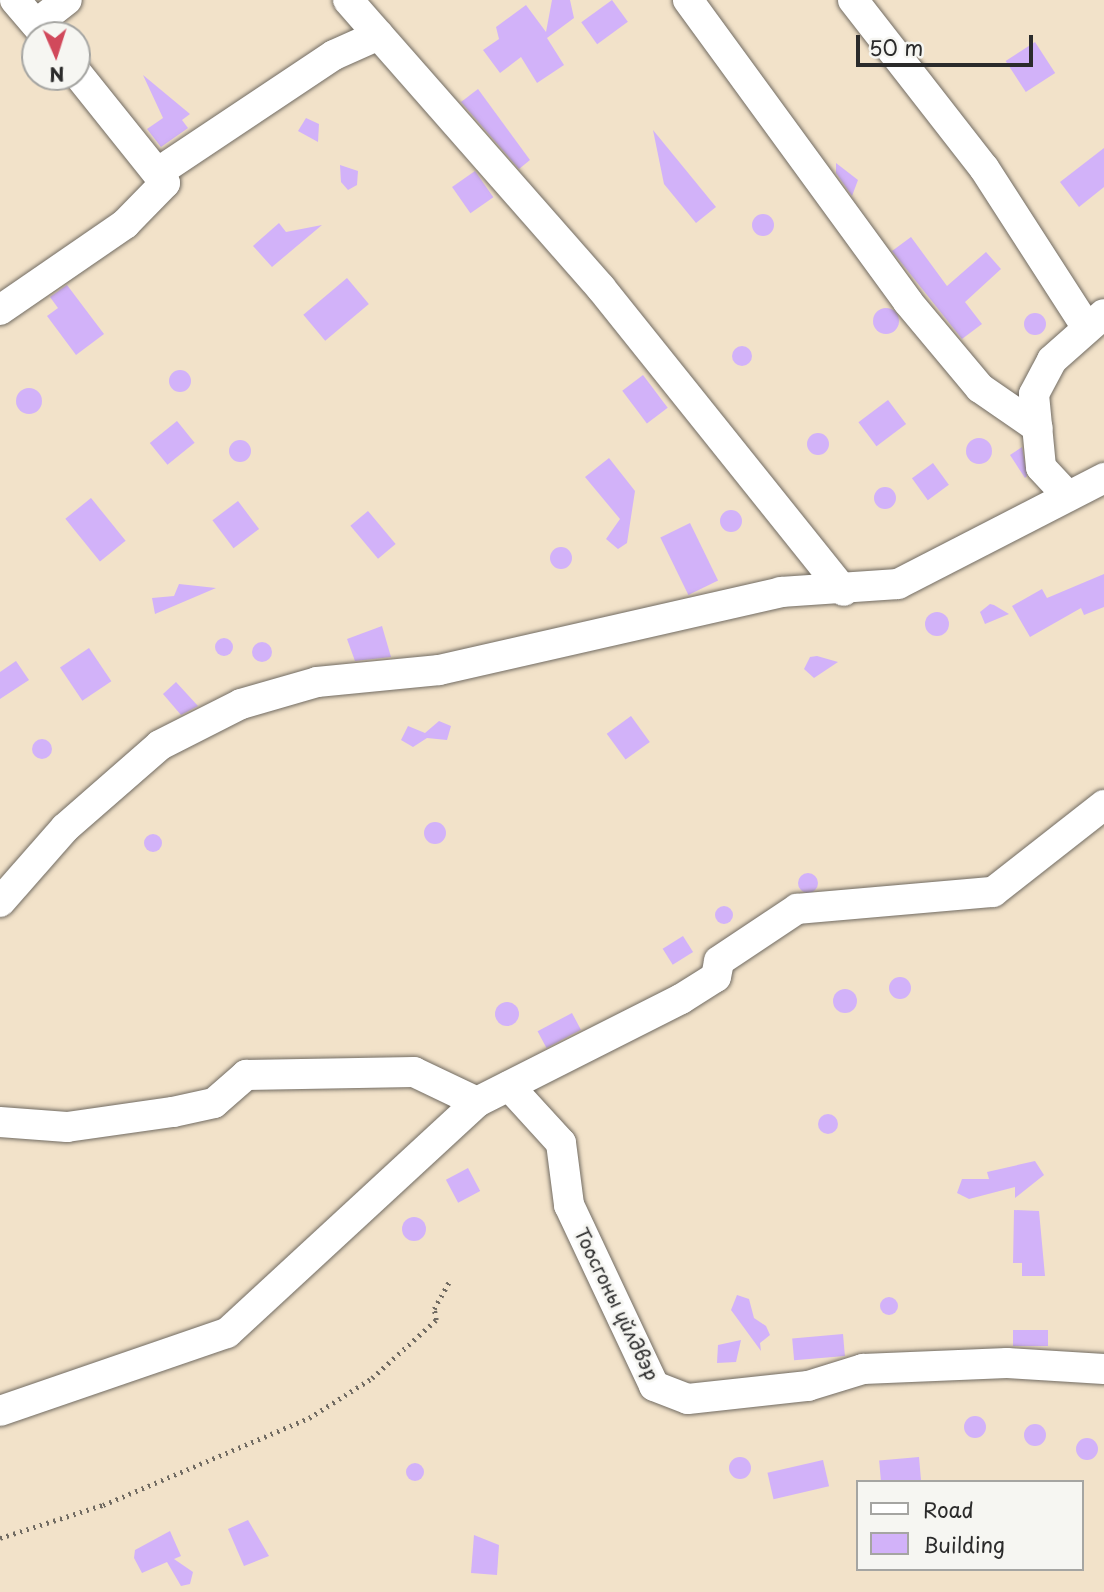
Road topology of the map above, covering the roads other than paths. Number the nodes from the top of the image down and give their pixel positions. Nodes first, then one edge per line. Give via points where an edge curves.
1 (15, 0) edge
2 (67, 0) edge
3 (348, 0) edge
4 (688, 0) edge
5 (853, 0) edge
6 (32, 21) edge
7 (48, 21) edge
8 (379, 35) junction
9 (91, 90) edge
10 (160, 172) junction
11 (0, 310) edge
12 (1095, 320) edge
13 (1038, 428) junction
14 (1104, 478) edge
15 (1065, 493) junction
16 (844, 592) junction
17 (1104, 805) edge
18 (0, 902) edge
19 (509, 1086) junction
20 (477, 1102) junction
21 (0, 1122) edge
22 (1104, 1369) edge
23 (0, 1411) edge

1 - 6 street
2 - 7 street
3 - 8 street
4 - 13 street via 908,302 980,388
5 - 12 street
8 - 10 street via 334,55
8 - 16 street via 601,288
9 - 10 street
10 - 11 street via 161,194
12 - 13 street via 1052,360 1034,394
13 - 15 street via 1041,467
14 - 15 street
15 - 16 street via 898,584
16 - 18 street via 780,592 439,670 317,682 241,704 160,745 65,828
17 - 19 street via 993,892 797,909 719,961 716,976 681,999
19 - 20 street
19 - 22 street, Тоосгоны үйлдвэр via 562,1143 569,1205 654,1386 688,1399 808,1386 863,1369 1007,1363
20 - 21 street via 414,1072 246,1075 214,1103 173,1112 67,1127
20 - 23 street via 227,1333

